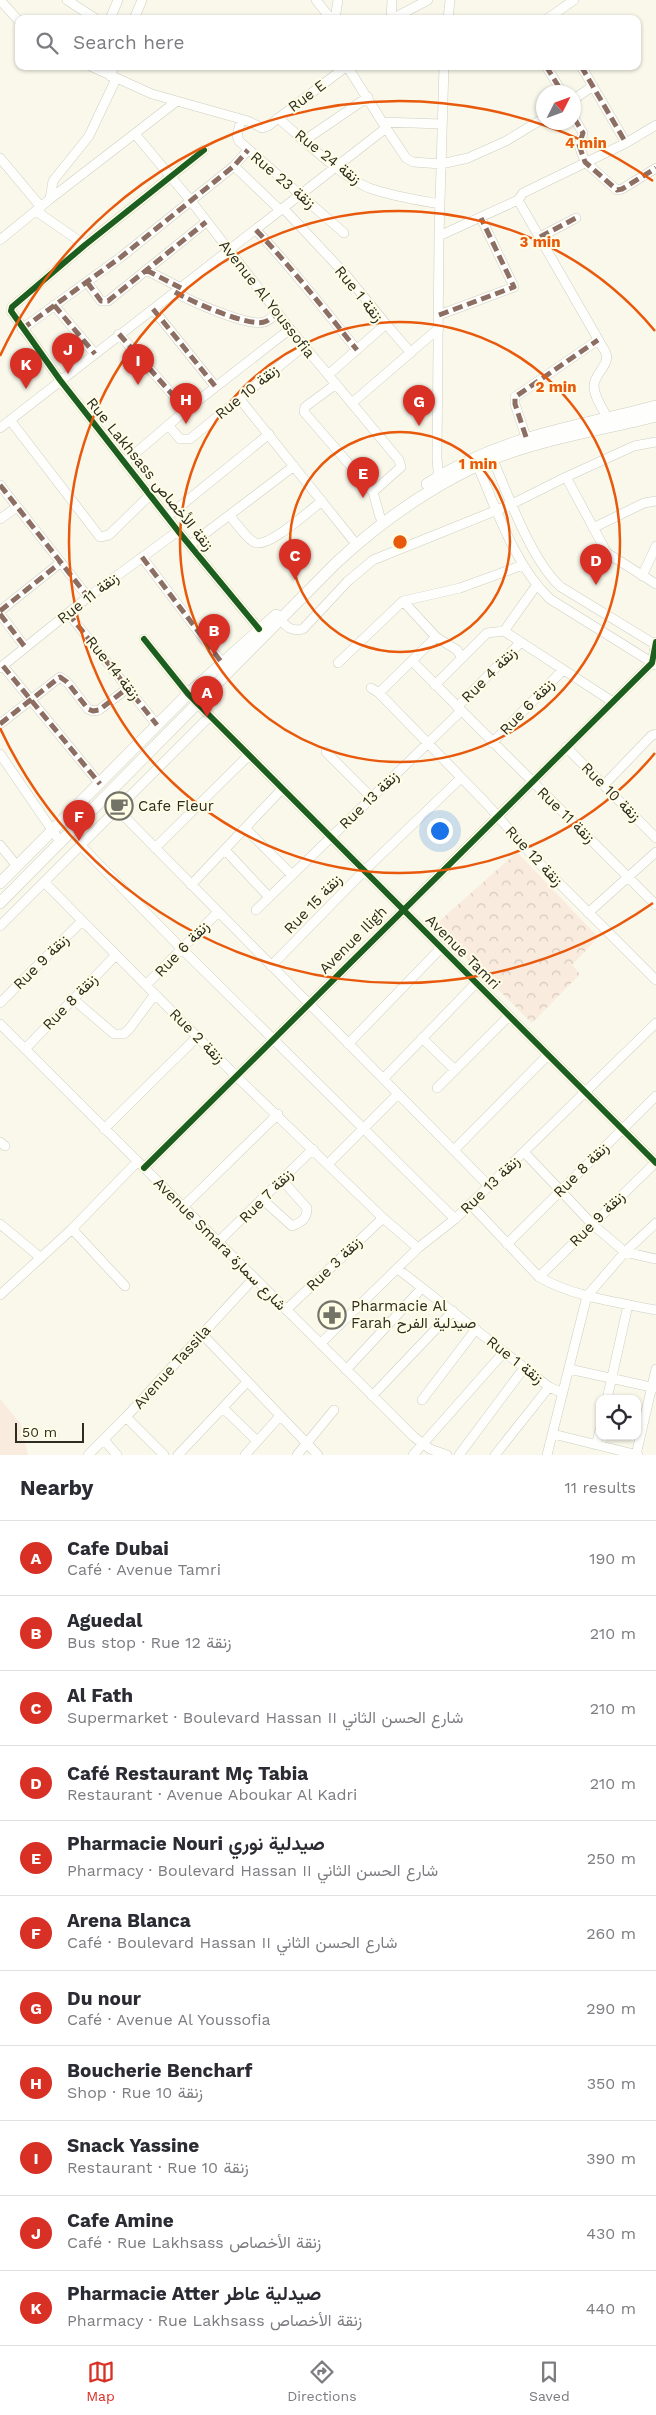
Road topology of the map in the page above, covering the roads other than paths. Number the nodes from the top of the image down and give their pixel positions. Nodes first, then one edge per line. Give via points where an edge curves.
1 (0, 0) edge
2 (66, 0) edge
3 (118, 0) edge
4 (142, 0) edge
5 (316, 0) edge
6 (338, 0) edge
7 (392, 0) edge
8 (428, 0) edge
9 (450, 0) edge
10 (574, 0) edge
11 (90, 15) edge
12 (112, 15) edge
13 (136, 15) edge
14 (329, 15) edge
15 (334, 15) edge
16 (391, 15) edge
17 (399, 15) edge
18 (448, 15) edge
19 (553, 15) edge
20 (15, 17) edge
21 (97, 70) edge
22 (114, 70) edge
23 (342, 70) edge
24 (350, 70) edge
25 (444, 70) edge
26 (548, 70) edge
27 (583, 70) edge
28 (113, 78) junction
29 (558, 85) edge
30 (593, 86) junction
31 (581, 94) edge
32 (368, 97) junction
33 (177, 101) junction
34 (278, 118) junction
35 (241, 120) junction
36 (536, 123) edge
37 (442, 124) junction
38 (384, 125) junction
39 (656, 125) edge
40 (581, 130) edge
41 (135, 134) junction
42 (304, 140) junction
43 (626, 143) junction
44 (204, 150) dead end
45 (248, 150) junction
46 (0, 158) edge
47 (585, 162) junction
48 (441, 164) junction
49 (234, 166) junction
50 (336, 167) junction
51 (656, 168) edge
52 (171, 177) junction
53 (301, 194) junction
54 (50, 199) junction
55 (518, 200) junction
56 (191, 201) junction
57 (440, 204) junction
58 (38, 209) junction
59 (282, 209) junction
60 (481, 218) junction
61 (576, 218) dead end
62 (206, 222) junction
63 (256, 230) junction
64 (344, 233) dead end
65 (2, 235) edge
66 (439, 236) junction
67 (540, 237) junction
68 (85, 245) junction
69 (229, 251) junction
70 (146, 270) junction
71 (86, 282) junction
72 (178, 290) junction
73 (54, 305) junction
74 (153, 309) junction
75 (277, 313) junction
76 (439, 315) junction
77 (386, 324) junction
78 (439, 328) junction
79 (22, 329) junction
80 (290, 329) junction
81 (119, 334) junction
82 (598, 340) junction
83 (304, 346) junction
84 (357, 350) junction
85 (411, 353) junction
86 (94, 354) junction
87 (328, 375) junction
88 (60, 380) junction
89 (336, 384) junction
90 (215, 386) junction
91 (239, 398) junction
92 (352, 403) junction
93 (656, 406) edge
94 (186, 410) junction
95 (656, 416) edge
96 (608, 419) junction
97 (10, 420) junction
98 (168, 424) junction
99 (0, 428) edge
100 (269, 434) junction
101 (526, 437) junction
102 (656, 442) edge
103 (491, 455) junction
104 (476, 461) junction
105 (125, 462) junction
106 (294, 466) junction
107 (566, 477) junction
108 (438, 482) junction
109 (0, 485) edge
110 (373, 492) junction
111 (150, 495) junction
112 (656, 500) edge
113 (322, 502) junction
114 (512, 504) junction
115 (16, 507) junction
116 (497, 510) junction
117 (230, 516) junction
118 (167, 517) junction
119 (380, 517) junction
120 (0, 520) edge
121 (593, 528) junction
122 (178, 531) junction
123 (352, 539) junction
124 (190, 545) junction
125 (656, 546) edge
126 (142, 557) junction
127 (60, 563) junction
128 (523, 565) junction
129 (642, 576) junction
130 (656, 584) edge
131 (536, 586) junction
132 (88, 597) junction
133 (403, 601) junction
134 (0, 613) edge
135 (68, 613) junction
136 (280, 620) junction
137 (259, 629) junction
138 (504, 631) junction
139 (436, 637) junction
140 (144, 639) dead end
141 (520, 643) junction
142 (655, 644) edge
143 (25, 647) junction
144 (462, 658) junction
145 (412, 661) junction
146 (222, 663) junction
147 (338, 663) dead end
148 (654, 664) edge
149 (1, 667) edge
150 (562, 671) junction
151 (435, 685) junction
152 (128, 687) junction
153 (188, 694) junction
154 (29, 700) junction
155 (613, 702) junction
156 (198, 704) junction
157 (459, 709) junction
158 (210, 716) junction
159 (0, 724) edge
160 (158, 725) junction
161 (656, 734) edge
162 (492, 742) junction
163 (427, 743) junction
164 (566, 747) junction
165 (326, 752) dead end
166 (0, 754) edge
167 (249, 755) junction
168 (461, 778) junction
169 (531, 782) junction
170 (100, 784) junction
171 (604, 785) junction
172 (282, 789) junction
173 (372, 798) junction
174 (118, 809) junction
175 (497, 817) junction
176 (65, 819) junction
177 (245, 828) junction
178 (74, 829) junction
179 (53, 831) junction
180 (330, 837) junction
181 (656, 838) edge
182 (60, 843) junction
183 (0, 845) edge
184 (80, 845) junction
185 (155, 848) junction
186 (225, 850) junction
187 (656, 852) edge
188 (17, 866) junction
189 (364, 871) junction
190 (292, 875) junction
191 (628, 876) junction
192 (44, 882) junction
193 (0, 883) edge
194 (191, 885) junction
195 (269, 897) junction
196 (0, 903) edge
197 (656, 905) edge
198 (402, 909) junction
199 (256, 910) dead end
200 (218, 912) junction
201 (588, 913) junction
202 (82, 920) junction
203 (0, 926) edge
204 (441, 948) junction
205 (182, 949) junction
206 (116, 954) junction
207 (271, 966) junction
208 (656, 980) edge
209 (476, 983) junction
210 (146, 985) junction
211 (155, 994) junction
212 (73, 999) junction
213 (0, 1003) edge
214 (308, 1004) junction
215 (509, 1016) junction
216 (656, 1023) edge
217 (0, 1024) edge
218 (198, 1037) junction
219 (274, 1038) junction
220 (422, 1038) junction
221 (348, 1044) junction
222 (25, 1049) junction
223 (548, 1055) junction
224 (455, 1070) junction
225 (237, 1077) junction
226 (383, 1079) junction
227 (437, 1088) dead end
228 (585, 1092) junction
229 (398, 1094) junction
230 (656, 1096) edge
231 (278, 1114) junction
232 (104, 1129) junction
233 (363, 1129) junction
234 (622, 1129) junction
235 (313, 1149) junction
236 (454, 1150) junction
237 (524, 1152) junction
238 (656, 1162) edge
239 (328, 1164) junction
240 (141, 1165) junction
241 (282, 1180) junction
242 (489, 1186) junction
243 (560, 1191) junction
244 (262, 1200) junction
245 (470, 1204) junction
246 (182, 1207) junction
247 (383, 1218) junction
248 (455, 1219) junction
249 (656, 1223) edge
250 (0, 1224) edge
251 (592, 1224) junction
252 (72, 1229) junction
253 (218, 1242) junction
254 (507, 1244) junction
255 (418, 1248) junction
256 (625, 1252) junction
257 (41, 1258) junction
258 (656, 1259) edge
259 (398, 1269) junction
260 (538, 1277) junction
261 (254, 1278) junction
262 (126, 1286) dead end
263 (422, 1288) junction
264 (0, 1295) edge
265 (587, 1296) junction
266 (628, 1305) junction
267 (286, 1310) junction
268 (656, 1310) edge
269 (453, 1311) junction
270 (476, 1329) junction
271 (202, 1334) junction
272 (320, 1344) junction
273 (504, 1352) junction
274 (524, 1368) junction
275 (569, 1369) junction
276 (656, 1369) edge
277 (346, 1370) junction
278 (612, 1380) junction
279 (247, 1382) junction
280 (549, 1386) junction
281 (654, 1388) edge
282 (563, 1393) junction
283 (608, 1395) edge
284 (372, 1396) junction
285 (422, 1400) dead end
286 (223, 1408) junction
287 (334, 1410) dead end
288 (280, 1416) junction
289 (126, 1417) junction
290 (553, 1434) junction
291 (104, 1440) junction
292 (597, 1440) edge
293 (257, 1441) junction
294 (307, 1443) junction
295 (422, 1444) junction
296 (596, 1445) junction
297 (88, 1455) edge
298 (117, 1455) edge
299 (164, 1455) edge
300 (178, 1455) edge
301 (245, 1455) edge
302 (297, 1455) edge
303 (318, 1455) edge
304 (413, 1455) edge
305 (447, 1455) edge
306 (459, 1455) edge
307 (495, 1455) edge
308 (547, 1455) edge
309 (637, 1455) edge

1 - 20 street
2 - 11 street
3 - 12 street
4 - 13 street
5 - 14 street
6 - 15 street
7 - 16 street
8 - 17 street
9 - 18 street
10 - 19 street
21 - 28 street
22 - 28 street
23 - 34 street, Rue E
24 - 32 street
25 - 37 street
26 - 29 street
27 - 30 street
28 - 33 street
28 - 54 street via 89,136 54,181
30 - 31 street
30 - 43 street
32 - 38 street
32 - 42 street
33 - 35 street
33 - 41 street
34 - 35 street, Rue E via 259,128
34 - 42 street, Rue 24 زنقة
35 - 45 street, Rue 23 زنقة via 237,136
36 - 48 street via 488,151
37 - 38 street
37 - 48 street
38 - 48 street via 410,160
38 - 50 street
39 - 43 street
40 - 47 street via 579,145
41 - 52 street, Avenue Al Youssofia
41 - 54 street
42 - 50 street, Rue 24 زنقة
43 - 47 street
44 - 52 street
45 - 49 street
45 - 53 street, Rue 23 زنقة
46 - 58 street
47 - 51 street via 616,190
47 - 55 street via 523,193
48 - 57 street
49 - 56 street
49 - 59 street, Rue 1 زنقة
50 - 53 street
50 - 57 street, Rue 24 زنقة via 369,188
52 - 56 street, Avenue Al Youssofia
52 - 68 street
53 - 59 street
53 - 64 street, Rue 23 زنقة
54 - 58 street
55 - 60 street
55 - 67 street
56 - 62 street, Avenue Al Youssofia
56 - 71 street
57 - 66 street
58 - 65 street
58 - 68 street
59 - 63 street
59 - 77 street, Rue 1 زنقة via 346,275
60 - 66 street
60 - 76 street via 514,287
61 - 67 street
62 - 69 street, Avenue Al Youssofia
62 - 70 street
63 - 69 street
63 - 84 street
66 - 76 street
67 - 82 street
68 - 79 street, Rue Lakhsass زنقة الأخصاص via 12,307 12,316
69 - 72 street
69 - 75 street, Avenue Al Youssofia
70 - 71 street via 108,301 101,301
70 - 72 street
71 - 73 street
72 - 74 street
72 - 75 street via 196,304 255,323 266,322
73 - 79 street
73 - 86 street
74 - 81 street
74 - 90 street
75 - 80 street, Avenue Al Youssofia
76 - 78 street
77 - 84 street, Rue 1 زنقة
77 - 85 street
78 - 85 street
78 - 108 street
79 - 88 street, Rue Lakhsass زنقة الأخصاص
80 - 83 street, Avenue Al Youssofia
80 - 90 street, Rue 10 زنقة
81 - 86 street
81 - 94 street
82 - 96 street via 607,358 594,388
82 - 101 street via 515,397
83 - 87 street, Avenue Al Youssofia
83 - 91 street, Rue 10 زنقة
84 - 87 street, Rue 1 زنقة
85 - 92 street
86 - 88 street
87 - 89 street, Avenue Al Youssofia
88 - 97 street
88 - 105 street, Rue Lakhsass زنقة الأخصاص
89 - 92 street, Avenue Al Youssofia
89 - 110 street via 305,407 304,412
90 - 94 street, Rue 10 زنقة
91 - 98 street, Rue 10 زنقة via 188,440 180,439
91 - 100 street
92 - 110 street, Avenue Al Youssofia via 401,463 401,467
93 - 96 main road
94 - 98 street, Rue 10 زنقة
95 - 103 main road
96 - 101 main road
97 - 99 street
97 - 111 street via 100,537 108,535
98 - 105 street, Rue 10 زنقة
100 - 106 street
100 - 118 street
101 - 103 main road
102 - 107 street via 634,446
103 - 104 main road
103 - 114 street
104 - 108 main road
104 - 116 street
105 - 111 street, Rue Lakhsass زنقة الأخصاص
106 - 113 street
106 - 117 street
107 - 114 street
107 - 121 street
108 - 119 main road
108 - 136 main road via 356,545
109 - 115 street
110 - 119 street
111 - 118 street, Rue Lakhsass زنقة الأخصاص
112 - 121 street
113 - 117 street via 262,544 253,542
113 - 123 street
114 - 116 street
114 - 142 street via 539,560 555,582
115 - 120 street
115 - 127 street
116 - 128 street
116 - 136 street via 373,560 348,581 303,629 288,628
117 - 124 street
118 - 122 street, Rue Lakhsass زنقة الأخصاص
119 - 123 main road
121 - 129 street via 607,553
122 - 124 street, Rue Lakhsass زنقة الأخصاص
122 - 126 street, Rue 11 زنقة
123 - 137 main road via 286,607
124 - 137 street, Rue Lakhsass زنقة الأخصاص
125 - 129 street
126 - 132 street, Rue 11 زنقة
126 - 146 street
127 - 132 street
127 - 134 street
128 - 131 street
128 - 133 street via 460,588
129 - 130 street
131 - 138 street
131 - 148 street via 550,599
132 - 135 street, Rue 11 زنقة
133 - 139 street
133 - 147 street
134 - 143 street
135 - 143 street, Rue 11 زنقة
135 - 152 street, Rue 14 زنقة
136 - 156 main road
137 - 146 main road
138 - 141 street
138 - 144 street via 487,633
139 - 144 street via 457,650
139 - 145 street
140 - 153 street
141 - 150 street
141 - 157 street, Rue 4 زنقة
142 - 148 street
143 - 149 street, Rue 11 زنقة
144 - 151 street
145 - 151 street, Rue 11 زنقة
145 - 163 street, Rue 12 زنقة via 375,691
146 - 153 main road
148 - 155 street, Avenue Iligh
149 - 154 street
150 - 155 street
150 - 162 street, Rue 6 زنقة
151 - 157 street, Rue 11 زنقة
152 - 154 street via 96,711 88,709 60,677
152 - 160 street, Rue 14 زنقة
153 - 156 street, Avenue Tamri
153 - 160 main road
154 - 159 street
154 - 170 street
155 - 164 street, Avenue Iligh
156 - 158 street, Avenue Tamri
156 - 178 main road
157 - 162 street, Rue 11 زنقة
157 - 163 street, Rue 13 زنقة
158 - 167 street, Avenue Tamri
158 - 174 street
160 - 170 main road
161 - 171 street
162 - 169 street, Rue 11 زنقة
163 - 168 street, Rue 12 زنقة
163 - 173 street, Rue 13 زنقة
164 - 169 street, Avenue Iligh
164 - 171 street, Rue 10 زنقة
165 - 173 street
166 - 179 street
167 - 172 street, Avenue Tamri
167 - 185 street
168 - 175 street, Rue 12 زنقة
168 - 189 street, Rue 15 زنقة
169 - 175 street, Avenue Iligh
169 - 191 street, Rue 11 زنقة
170 - 176 main road
171 - 181 street, Rue 10 زنقة
172 - 177 street
172 - 180 street, Avenue Tamri
173 - 180 street, Rue 13 زنقة
174 - 184 street
174 - 185 street
175 - 198 street, Avenue Iligh
175 - 201 street, Rue 12 زنقة
176 - 178 main road
176 - 179 main road
177 - 186 street
177 - 190 street
178 - 182 main road
179 - 182 street
179 - 188 main road
180 - 189 street, Avenue Tamri
180 - 190 street, Rue 13 زنقة
182 - 196 main road
183 - 188 street
184 - 192 street
184 - 205 street
185 - 194 street
186 - 194 street
186 - 195 street
187 - 191 street
188 - 193 main road
189 - 198 street, Avenue Tamri
189 - 207 street, Rue 15 زنقة
190 - 195 street, Rue 13 زنقة
191 - 197 street, Rue 11 زنقة
191 - 201 street
192 - 202 street, Rue 2 زنقة
192 - 203 street
194 - 200 street
195 - 199 street, Rue 13 زنقة
198 - 204 street, Avenue Tamri
198 - 214 street, Avenue Iligh
200 - 205 street, Rue 6 زنقة
200 - 207 street
201 - 208 street, Rue 12 زنقة
202 - 206 street, Rue 2 زنقة
202 - 213 street, Rue 9 زنقة
204 - 209 street, Avenue Tamri
204 - 221 street
205 - 210 street, Rue 6 زنقة
205 - 219 street
206 - 210 street, Rue 2 زنقة
206 - 212 street, Rue 8 زنقة
207 - 214 street
209 - 215 street, Avenue Tamri
209 - 220 street
210 - 211 street, Rue 2 زنقة
211 - 212 street via 124,1034 114,1034
211 - 218 street, Rue 2 زنقة
212 - 222 street, Rue 8 زنقة
214 - 219 street, Avenue Iligh
214 - 221 street
215 - 223 street, Avenue Tamri
215 - 224 street
216 - 228 street, Rue 13 زنقة
217 - 222 street, Avenue Smara شارع سمارة
218 - 225 street, Rue 2 زنقة
218 - 232 street
219 - 225 street, Avenue Iligh
219 - 233 street
220 - 224 street
220 - 226 street
221 - 226 street
222 - 232 street, Avenue Smara شارع سمارة
223 - 228 street, Avenue Tamri
223 - 236 street
224 - 227 street
225 - 231 street, Rue 2 زنقة
225 - 240 street, Avenue Iligh
226 - 229 street
228 - 234 street, Avenue Tamri
228 - 237 street, Rue 13 زنقة
229 - 233 street
229 - 236 street
230 - 234 street, Rue 8 زنقة
231 - 235 street, Rue 2 زنقة
231 - 246 street
232 - 240 street, Avenue Smara شارع سمارة
233 - 239 street
233 - 248 street
234 - 238 street, Avenue Tamri
234 - 243 street, Rue 8 زنقة
235 - 239 street, Rue 2 زنقة
235 - 241 street, Rue 7 زنقة
236 - 242 street
237 - 242 street, Rue 13 زنقة
237 - 243 street
238 - 251 street, Rue 9 زنقة
239 - 247 street, Rue 2 زنقة
240 - 246 street, Avenue Smara شارع سمارة
240 - 252 street, Avenue Iligh
241 - 244 street, Rue 7 زنقة
241 - 244 street via 307,1208 307,1216 292,1226
242 - 245 street, Rue 13 زنقة
243 - 251 street
243 - 254 street, Rue 8 زنقة
244 - 253 street, Rue 7 زنقة
245 - 248 street, Rue 13 زنقة
245 - 254 street
246 - 253 street, Avenue Smara شارع سمارة
247 - 255 street, Rue 2 زنقة
247 - 267 street, Rue 3 زنقة
248 - 255 street, Rue 13 زنقة
249 - 256 street
250 - 257 street
251 - 256 street
251 - 260 street, Rue 9 زنقة
252 - 257 street, Avenue Iligh
252 - 262 street
253 - 261 street, Avenue Smara شارع سمارة
254 - 260 street
255 - 259 street, Rue 13 زنقة
256 - 258 street
256 - 265 street
257 - 264 street, Avenue Iligh
259 - 263 street, Rue 1 زنقة
259 - 272 street, Rue 13 زنقة
260 - 265 street
261 - 267 street, Avenue Smara شارع سمارة
261 - 271 street, Avenue Tassila
263 - 269 street, Rue 1 زنقة
263 - 277 street
265 - 266 street
265 - 275 street
266 - 268 street
266 - 278 street
267 - 272 street, Avenue Smara شارع سمارة
269 - 270 street, Rue 1 زنقة
269 - 284 street
270 - 273 street, Rue 1 زنقة
270 - 285 street
271 - 279 street
271 - 289 street, Avenue Tassila
272 - 277 street, Avenue Smara شارع سمارة
273 - 274 street, Rue 1 زنقة
273 - 295 street
274 - 280 street, Rue 1 زنقة
274 - 306 street
275 - 278 street
275 - 282 street
276 - 281 street
277 - 284 street, Avenue Smara شارع سمارة
278 - 281 street
278 - 283 street
279 - 286 street
279 - 288 street
280 - 282 street, Rue 1 زنقة
280 - 307 street
281 - 309 street
282 - 290 street
284 - 295 street, Avenue Smara شارع سمارة
286 - 293 street
286 - 300 street
287 - 294 street
288 - 293 street
288 - 294 street
289 - 291 street, Avenue Tassila
289 - 299 street
290 - 296 street
290 - 308 street
291 - 297 street, Avenue Tassila
291 - 298 street
292 - 296 street
293 - 301 street
294 - 302 street
294 - 303 street
295 - 304 street
295 - 305 street, Avenue Smara شارع سمارة
296 - 309 street

